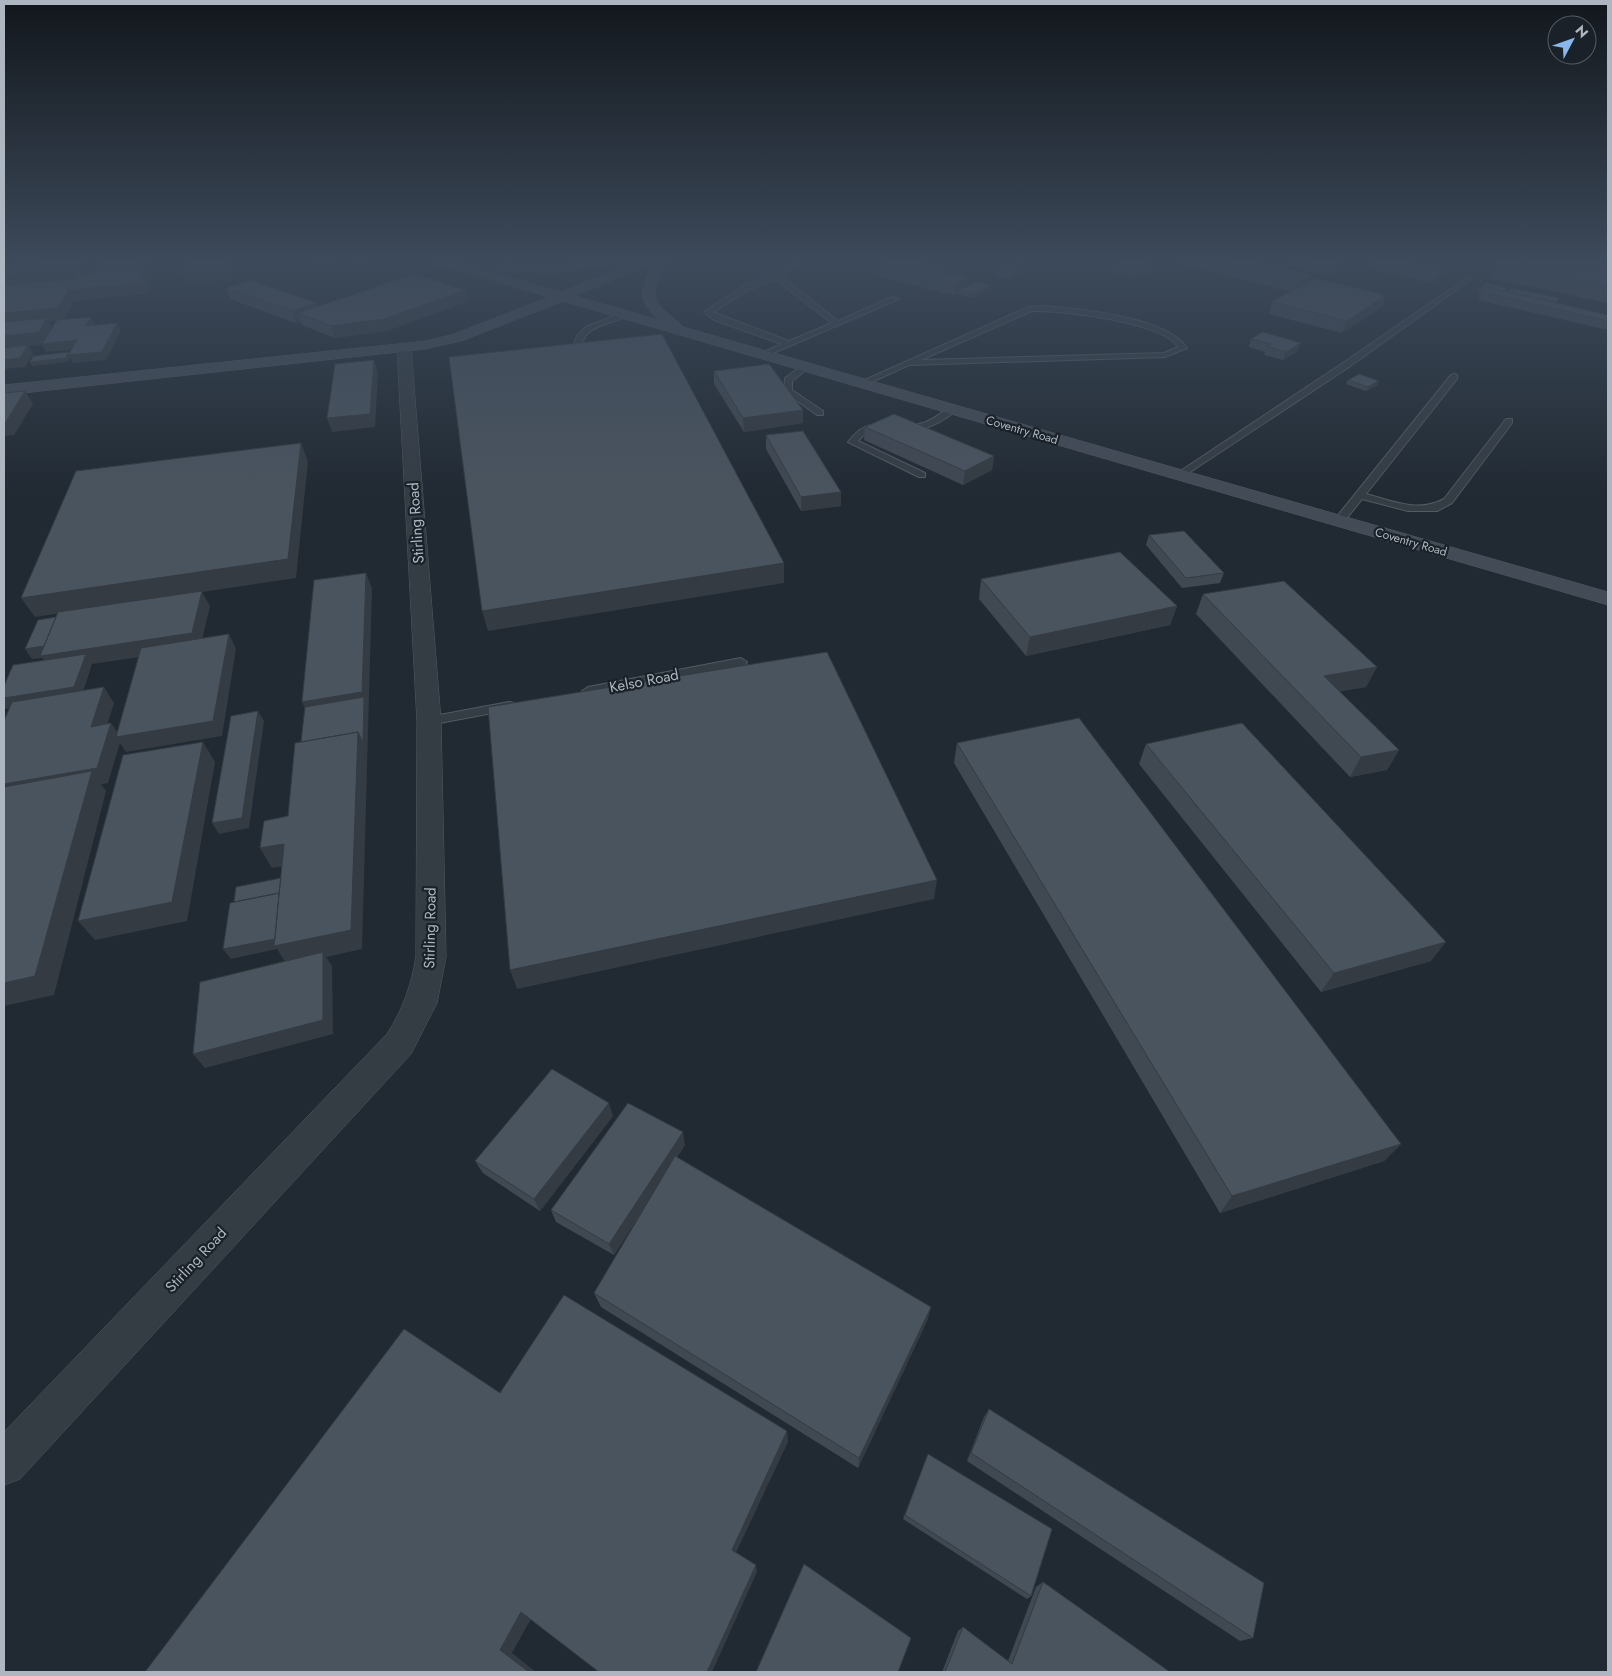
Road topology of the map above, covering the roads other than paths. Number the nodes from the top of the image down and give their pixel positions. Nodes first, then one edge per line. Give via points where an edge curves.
1 (453, 338) edge
2 (581, 338) edge
3 (705, 338) edge
4 (773, 338) edge
5 (803, 338) edge
6 (963, 338) edge
7 (1175, 338) edge
8 (1384, 338) edge
9 (789, 344) junction
10 (404, 349) junction
11 (764, 355) junction
12 (558, 361) edge
13 (906, 363) junction
14 (806, 367) junction
15 (1454, 377) dead end
16 (862, 383) junction
17 (4, 390) edge
18 (952, 409) junction
19 (820, 413) dead end
20 (1509, 421) dead end
21 (922, 474) edge
22 (1178, 476) junction
23 (1360, 495) junction
24 (1339, 522) junction
25 (1608, 598) edge
26 (740, 662) dead end
27 (575, 693) edge
28 (526, 702) edge
29 (429, 721) junction
30 (4, 1463) edge

1 - 10 street
2 - 12 lane via 579,347
3 - 11 street, Coventry Road
4 - 9 lane
5 - 9 lane
6 - 13 lane
7 - 13 lane via 1183,348 1165,355
8 - 22 lane
9 - 11 lane
10 - 17 street
10 - 29 street, Stirling Road
11 - 14 street, Coventry Road
13 - 16 lane
14 - 16 street, Coventry Road
14 - 19 lane via 788,380 788,391
15 - 23 lane
16 - 18 street, Coventry Road
18 - 21 lane via 930,424 881,425 856,436 853,442
18 - 22 street, Coventry Road
20 - 23 lane via 1448,500 1433,509 1408,508
22 - 24 street, Coventry Road
23 - 24 lane
24 - 25 street, Coventry Road
26 - 27 lane, Kelso Road
28 - 29 lane
29 - 30 street, Stirling Road via 431,957 428,985 419,1012 399,1044

